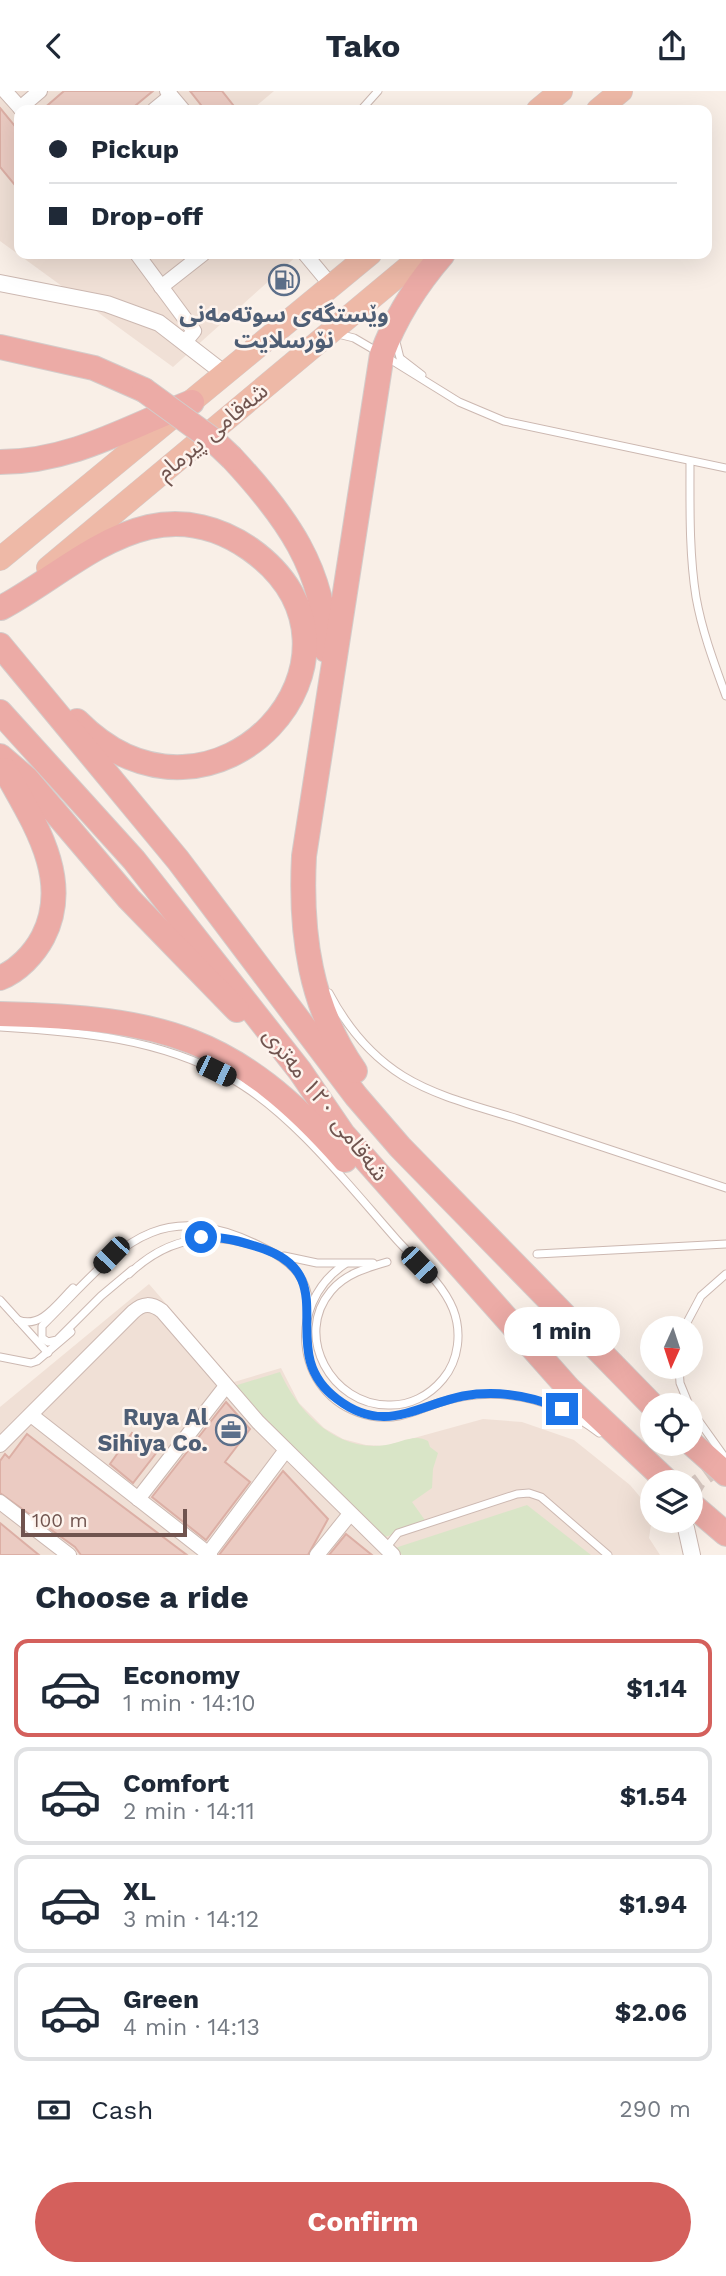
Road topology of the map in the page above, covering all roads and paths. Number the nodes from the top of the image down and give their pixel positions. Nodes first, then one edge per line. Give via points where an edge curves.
1 (5, 91) edge
2 (40, 91) edge
3 (378, 91) edge
4 (561, 91) edge
5 (621, 91) edge
6 (17, 105) edge
7 (25, 105) edge
8 (365, 105) edge
9 (544, 105) edge
10 (604, 105) edge
11 (141, 259) edge
12 (196, 259) edge
13 (308, 259) edge
14 (364, 259) edge
15 (418, 259) edge
16 (439, 259) edge
17 (440, 259) edge
18 (0, 283) edge
19 (330, 285) junction
20 (161, 287) junction
21 (331, 333) junction
22 (0, 335) edge
23 (185, 342) junction
24 (0, 347) edge
25 (388, 368) junction
26 (225, 374) junction
27 (416, 377) junction
28 (121, 379) junction
29 (192, 402) junction
30 (459, 402) junction
31 (0, 462) edge
32 (690, 462) junction
33 (726, 468) edge
34 (0, 559) edge
35 (3, 629) edge
36 (726, 696) edge
37 (326, 707) junction
38 (0, 712) edge
39 (0, 758) edge
40 (303, 896) junction
41 (0, 978) edge
42 (0, 1014) edge
43 (0, 1027) edge
44 (300, 1071) junction
45 (726, 1188) edge
46 (446, 1192) junction
47 (127, 1243) junction
48 (726, 1244) edge
49 (274, 1253) junction
50 (537, 1254) dead end
51 (387, 1262) junction
52 (397, 1262) dead end
53 (345, 1263) junction
54 (132, 1270) junction
55 (726, 1274) edge
56 (0, 1300) edge
57 (309, 1307) junction
58 (690, 1316) edge
59 (18, 1320) junction
60 (48, 1353) junction
61 (0, 1357) edge
62 (226, 1385) junction
63 (569, 1389) junction
64 (640, 1393) edge
65 (32, 1415) junction
66 (703, 1427) edge
67 (0, 1445) edge
68 (286, 1450) junction
69 (703, 1454) edge
70 (726, 1459) edge
71 (649, 1470) edge
72 (653, 1470) edge
73 (726, 1474) edge
74 (138, 1499) junction
75 (0, 1502) edge
76 (350, 1514) junction
77 (703, 1523) edge
78 (690, 1533) edge
79 (726, 1534) edge
80 (392, 1551) edge
81 (209, 1554) edge
82 (69, 1555) edge
83 (317, 1555) edge
84 (608, 1555) edge
85 (692, 1555) edge

1 - 6 street
2 - 7 street
3 - 8 lane
4 - 9 highway
5 - 10 highway
11 - 20 street
12 - 20 street
13 - 19 street
14 - 19 highway, شەقامی پیرمام
15 - 21 highway, شەقامی پیرمام
16 - 25 highway via 396,318
17 - 30 lane via 402,324 397,349 403,361
18 - 23 street via 107,303 159,323
19 - 26 highway, شەقامی پیرمام
20 - 23 street via 194,331
21 - 25 lane via 354,338
21 - 35 highway, شەقامی پیرمام
22 - 28 highway via 72,353
23 - 26 street
24 - 28 highway via 94,368
25 - 27 lane
25 - 27 lane
25 - 37 highway via 373,403
26 - 29 highway, شەقامی پیرمام
27 - 30 lane
28 - 37 highway, bridge via 214,440 293,533 318,589 326,627
29 - 31 highway via 89,447 45,458
29 - 34 highway, شەقامی پیرمام
30 - 32 lane via 527,428
32 - 33 lane
32 - 36 lane via 696,598
35 - 35 highway via 118,538 152,526 198,526 236,540 274,571 298,613 303,666 283,712 245,748 208,764 159,767 125,757 99,741 58,701
35 - 46 highway, شەقامی ١٢٠ مەتری via 356,1096
37 - 40 highway via 307,829
38 - 44 highway, شەقامی ١٢٠ مەتری via 134,860
39 - 41 highway via 43,841 53,875 48,928 24,962
39 - 44 highway via 27,779 193,969
40 - 45 lane via 314,957 331,996 364,1044 396,1071 459,1100
40 - 46 highway via 309,967 331,1030 391,1121
42 - 63 highway via 141,1025 173,1033 234,1061 272,1087 318,1130 489,1318
43 - 51 lane via 122,1038 183,1054 233,1079 274,1110 331,1165 435,1281 453,1309 459,1335 445,1377 421,1398 389,1406 361,1400 339,1386 320,1358 315,1336 318,1316 331,1290 352,1274
44 - 63 highway, شەقامی ١٢٠ مەتری via 343,1134
46 - 64 highway, شەقامی ١٢٠ مەتری
47 - 49 lane via 155,1231 197,1227 224,1231
47 - 54 lane via 42,1326 42,1338 57,1340
47 - 59 lane via 37,1322
48 - 50 lane
49 - 53 lane via 310,1262
49 - 54 lane via 223,1238 201,1237 157,1252
49 - 57 lane via 296,1269
51 - 52 lane
51 - 53 lane
53 - 57 lane via 324,1281
54 - 60 lane
55 - 58 lane via 701,1296
56 - 59 lane
57 - 71 lane via 304,1336 311,1367 327,1391 353,1410 394,1417 464,1396 531,1398 589,1425
59 - 60 lane
60 - 61 lane via 31,1363
62 - 65 street via 162,1311 143,1305
62 - 68 street
62 - 74 street
63 - 72 highway, شەقامی ١٢٠ مەتری
65 - 67 street
65 - 74 street
66 - 70 lane
68 - 76 street
68 - 81 street
69 - 73 highway
74 - 81 street
75 - 82 street
76 - 80 street
76 - 83 street
77 - 79 highway
78 - 85 street
80 - 84 lane via 395,1534 529,1493 541,1497

